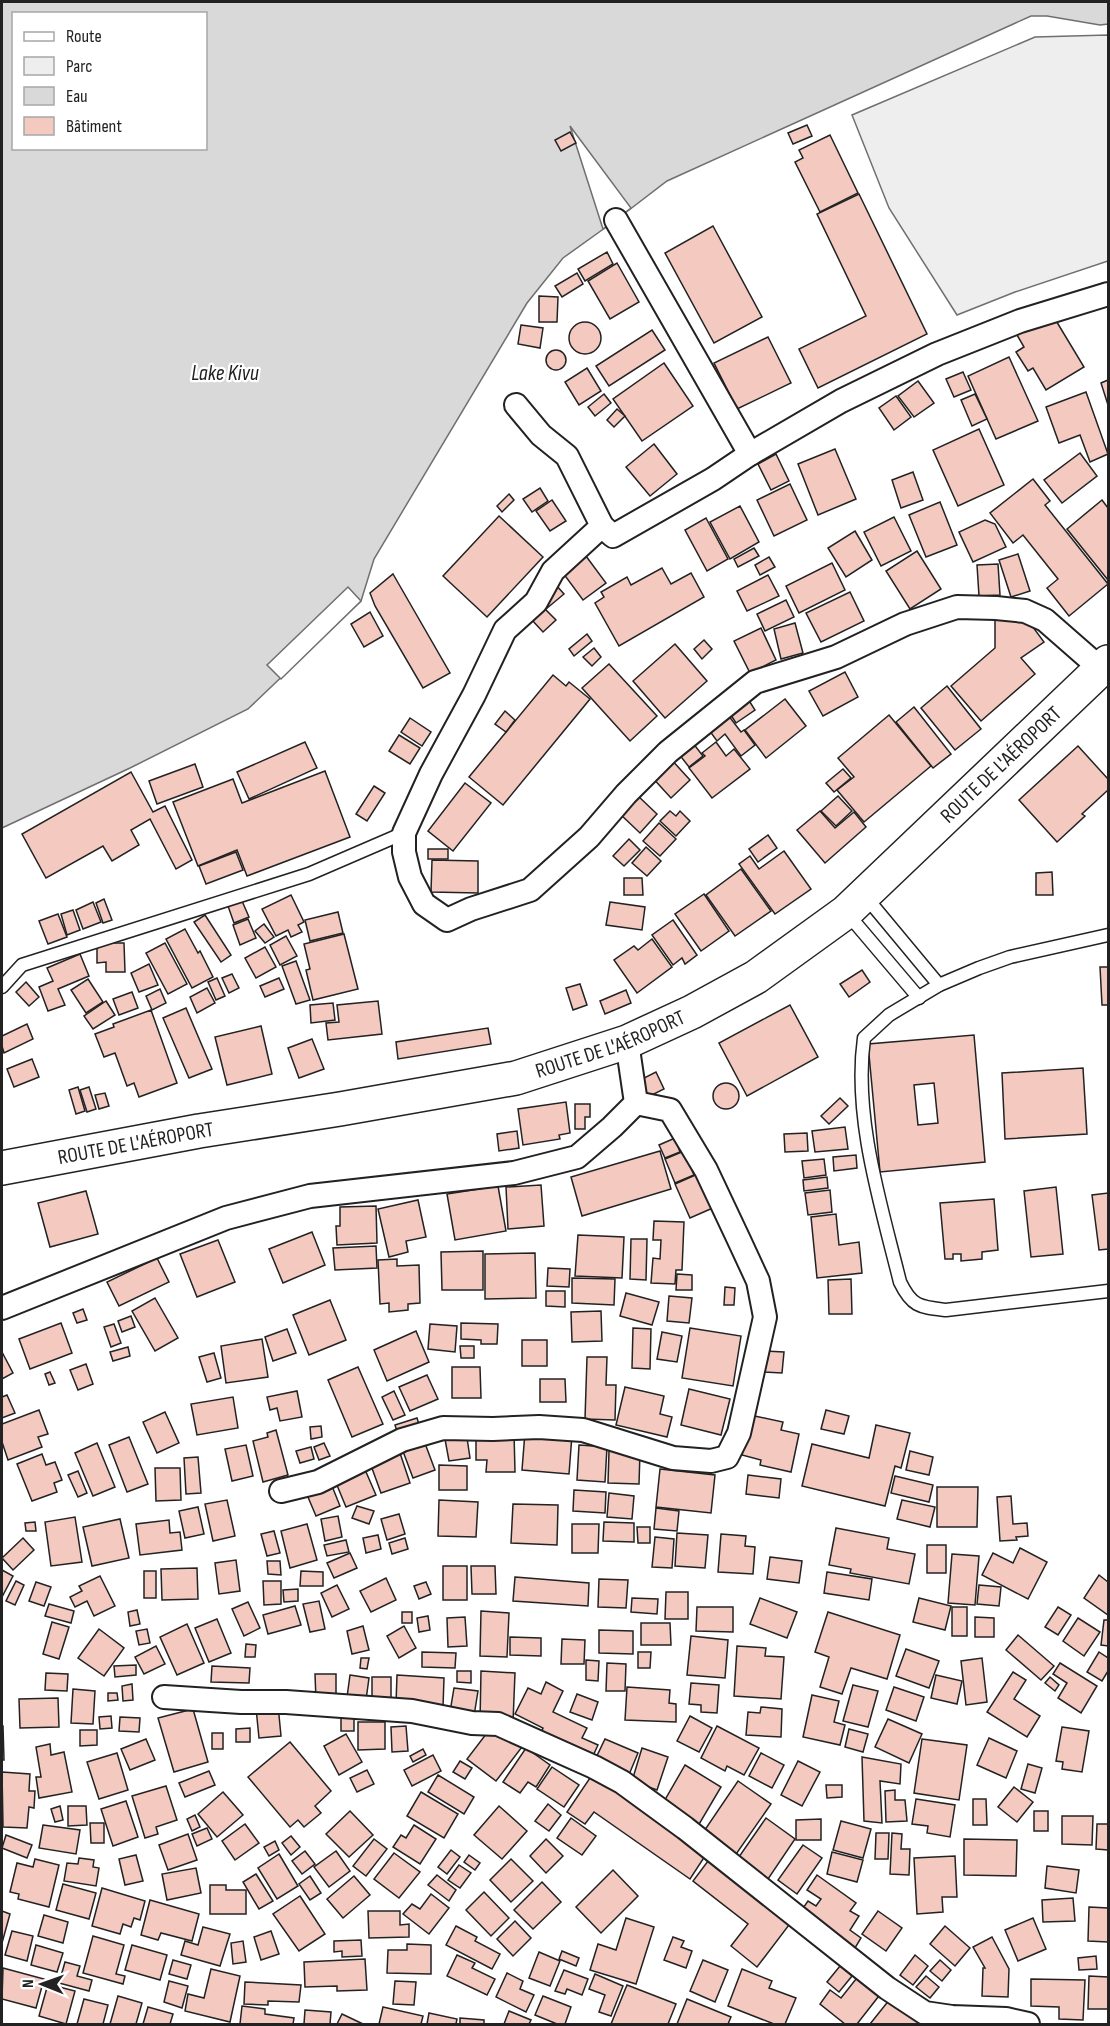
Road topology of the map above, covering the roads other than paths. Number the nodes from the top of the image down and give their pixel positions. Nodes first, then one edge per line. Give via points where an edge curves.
1 (616, 220) dead end
2 (1108, 294) edge
3 (516, 405) dead end
4 (750, 454) junction
5 (602, 526) junction
6 (1105, 666) edge
7 (404, 833) junction
8 (855, 903) junction
9 (1108, 935) edge
10 (939, 985) junction
11 (2, 987) edge
12 (919, 998) junction
13 (627, 1042) junction
14 (636, 1103) junction
15 (2, 1167) edge
16 (1108, 1291) edge
17 (2, 1308) edge
18 (281, 1491) dead end
19 (164, 1697) dead end
20 (1028, 2025) edge

1 - 4 street
2 - 4 street via 1020,321 937,354 841,401
3 - 5 street via 541,435 567,456
4 - 5 street via 613,536
5 - 7 street via 553,571 536,602 505,630 430,774
6 - 7 street via 1045,620 1025,611 957,607 905,624 836,657 755,682 668,752 589,837 531,890 447,920 424,904 410,877
6 - 8 highway, ROUTE DE L'AÉROPORT
7 - 11 lane via 309,874 22,965
8 - 10 lane
8 - 12 lane
8 - 13 highway, ROUTE DE L'AÉROPORT via 756,977
9 - 10 lane via 1010,957
10 - 12 lane
12 - 16 lane via 889,1015 864,1038 860,1067 869,1150 900,1282 907,1297 921,1307 946,1310
13 - 14 street
13 - 15 highway, ROUTE DE L'AÉROPORT via 516,1078
14 - 17 street via 578,1157 514,1173 310,1196 237,1215
14 - 18 street via 670,1110 706,1170 758,1281 765,1317 739,1433 727,1457 711,1461 673,1458 583,1430 443,1428 402,1440 318,1482
19 - 20 street via 412,1711 471,1723 498,1724 523,1733 622,1782 887,1988 925,2013 1006,2019

